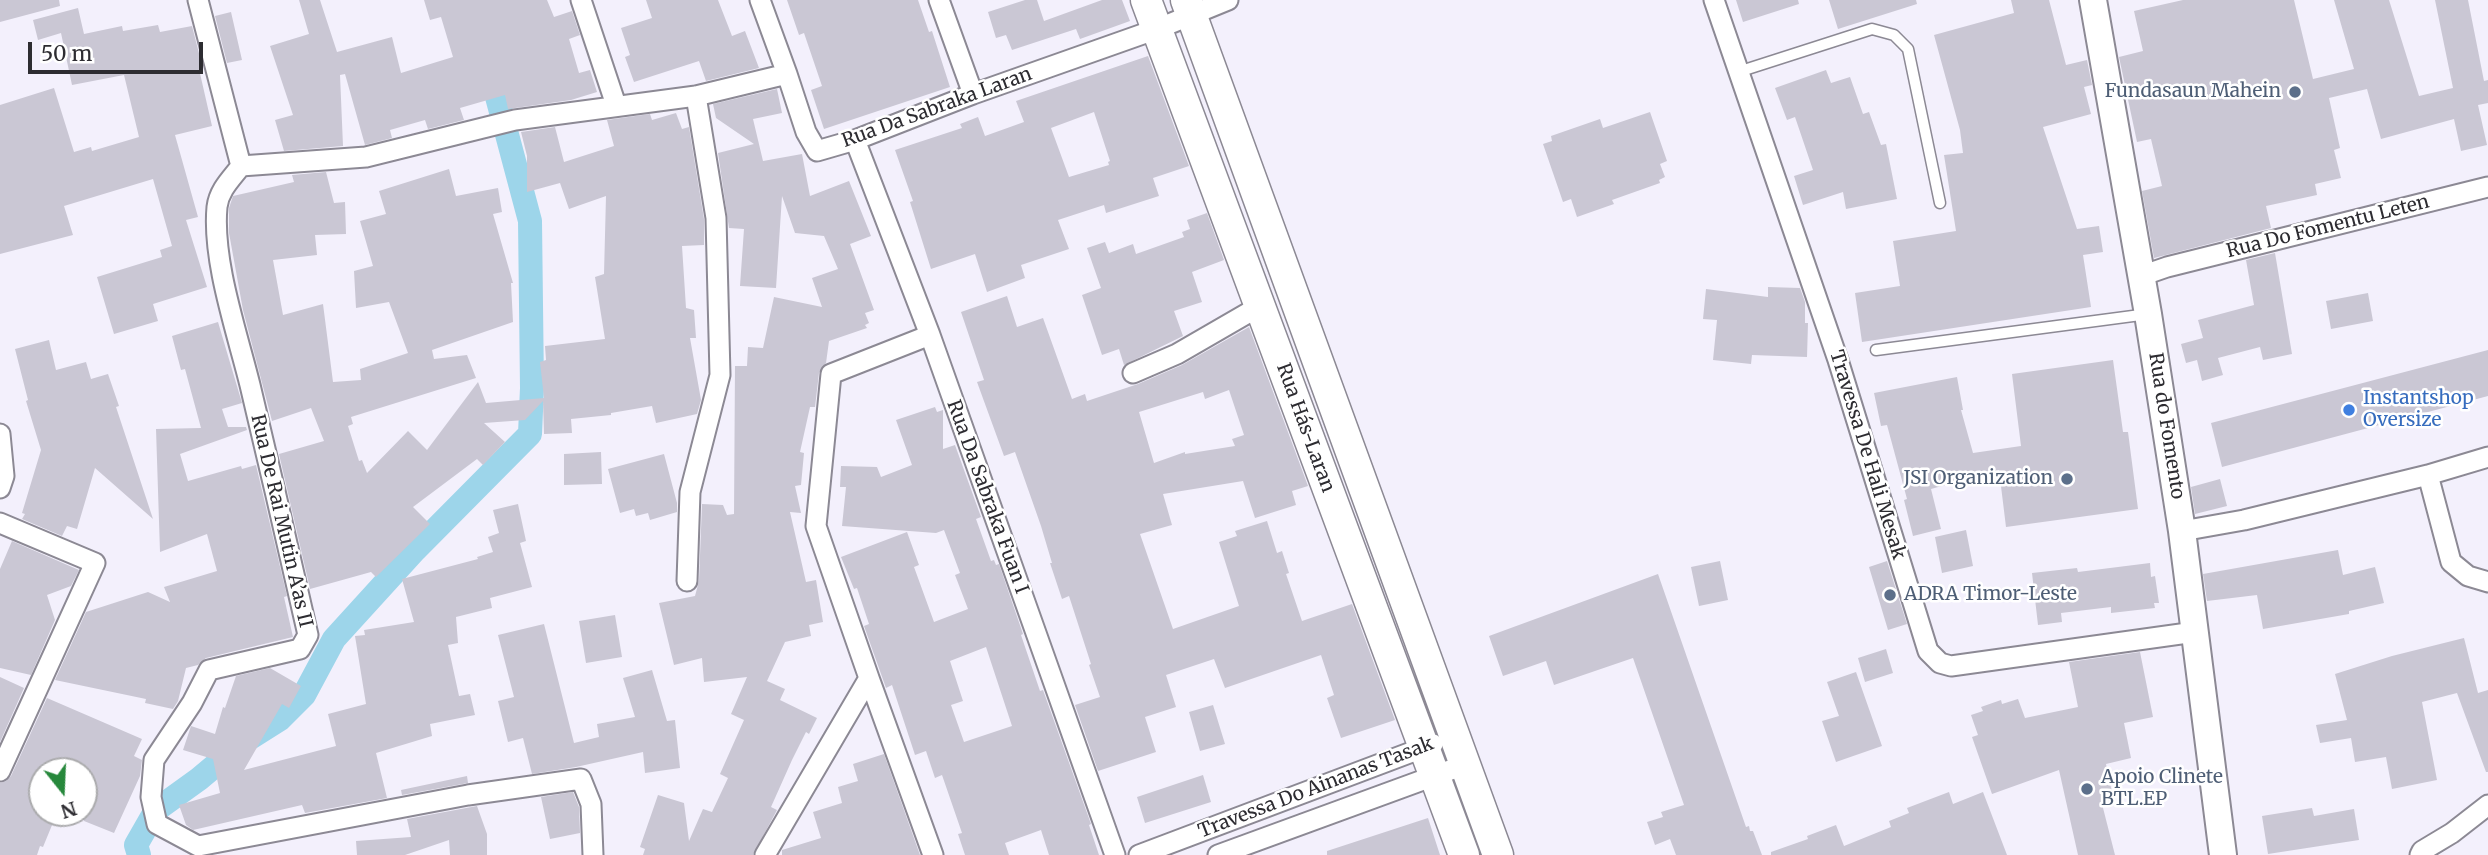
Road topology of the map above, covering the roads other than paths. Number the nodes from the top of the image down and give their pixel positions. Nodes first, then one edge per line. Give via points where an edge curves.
1 (198, 0) edge
2 (581, 0) edge
3 (760, 0) edge
4 (939, 0) edge
5 (1146, 0) edge
6 (1228, 0) edge
7 (1714, 0) edge
8 (2093, 0) edge
9 (1189, 7) edge
10 (1157, 29) junction
11 (1738, 72) junction
12 (787, 74) junction
13 (973, 94) junction
14 (696, 96) junction
15 (617, 106) junction
16 (855, 140) junction
17 (241, 166) junction
18 (2488, 187) edge
19 (1940, 203) dead end
20 (2141, 276) junction
21 (1259, 306) junction
22 (2148, 314) junction
23 (930, 335) junction
24 (1876, 350) dead end
25 (1133, 373) dead end
26 (0, 434) edge
27 (2488, 457) edge
28 (2428, 475) junction
29 (0, 488) edge
30 (0, 523) edge
31 (2182, 531) junction
32 (687, 581) dead end
33 (2488, 582) edge
34 (2195, 632) junction
35 (869, 678) junction
36 (1453, 736) junction
37 (1423, 747) junction
38 (1464, 765) junction
39 (0, 771) edge
40 (1435, 776) junction
41 (2488, 805) edge
42 (593, 855) edge
43 (765, 855) edge
44 (933, 855) edge
45 (1115, 855) edge
46 (1139, 855) edge
47 (1218, 855) edge
48 (1464, 855) edge
49 (1498, 855) edge
50 (2223, 855) edge
51 (2420, 855) edge

1 - 17 street
2 - 15 street
3 - 12 street
4 - 13 street
5 - 10 main road, Rua Hás-Laran
6 - 9 street
7 - 11 street, Travessa De Hali Mesak
8 - 20 street, Rua do Fomento
9 - 10 street, Rua Da Sabraka Laran
9 - 36 main road, Rua Hás-Laran
10 - 13 street, Rua Da Sabraka Laran
10 - 21 main road, Rua Hás-Laran
11 - 19 lane via 1872,29 1894,36 1908,50
11 - 34 street, Travessa De Hali Mesak via 1838,360 1928,651 1951,666
12 - 14 street
12 - 16 street, Rua Da Sabraka Laran via 806,132 817,150
13 - 16 street, Rua Da Sabraka Laran
14 - 15 street
14 - 32 street via 716,218 720,375 690,492
15 - 17 street via 515,120 366,157
16 - 23 street, Rua Da Sabraka Fuan I
17 - 42 street, Rua De Rai Mutin A’as II via 220,193 218,241 308,635 300,649 209,670 154,760 151,797 157,824 198,846 455,797 581,779 591,804
18 - 20 street, Rua Do Fomentu Leten
20 - 22 street, Rua do Fomento
21 - 25 street via 1177,354
21 - 37 main road, Rua Hás-Laran
22 - 24 lane
22 - 31 street, Rua do Fomento
23 - 35 street via 831,374 816,526
23 - 45 street, Rua Da Sabraka Fuan I
26 - 29 street via 4,476
27 - 28 street
28 - 31 street
28 - 33 street via 2451,562 2468,576
30 - 39 street via 95,563
31 - 34 street, Rua do Fomento
34 - 50 street, Rua do Fomento
35 - 43 street
35 - 44 street
36 - 37 street, Travessa Do Ainanas Tasak
36 - 38 main road, Rua Hás-Laran
37 - 40 main road, Rua Hás-Laran
37 - 46 street, Travessa Do Ainanas Tasak
38 - 40 street, Travessa Do Ainanas Tasak
38 - 49 main road, Rua Hás-Laran
40 - 47 street, Travessa Do Ainanas Tasak
40 - 48 main road, Rua Hás-Laran
41 - 51 street

